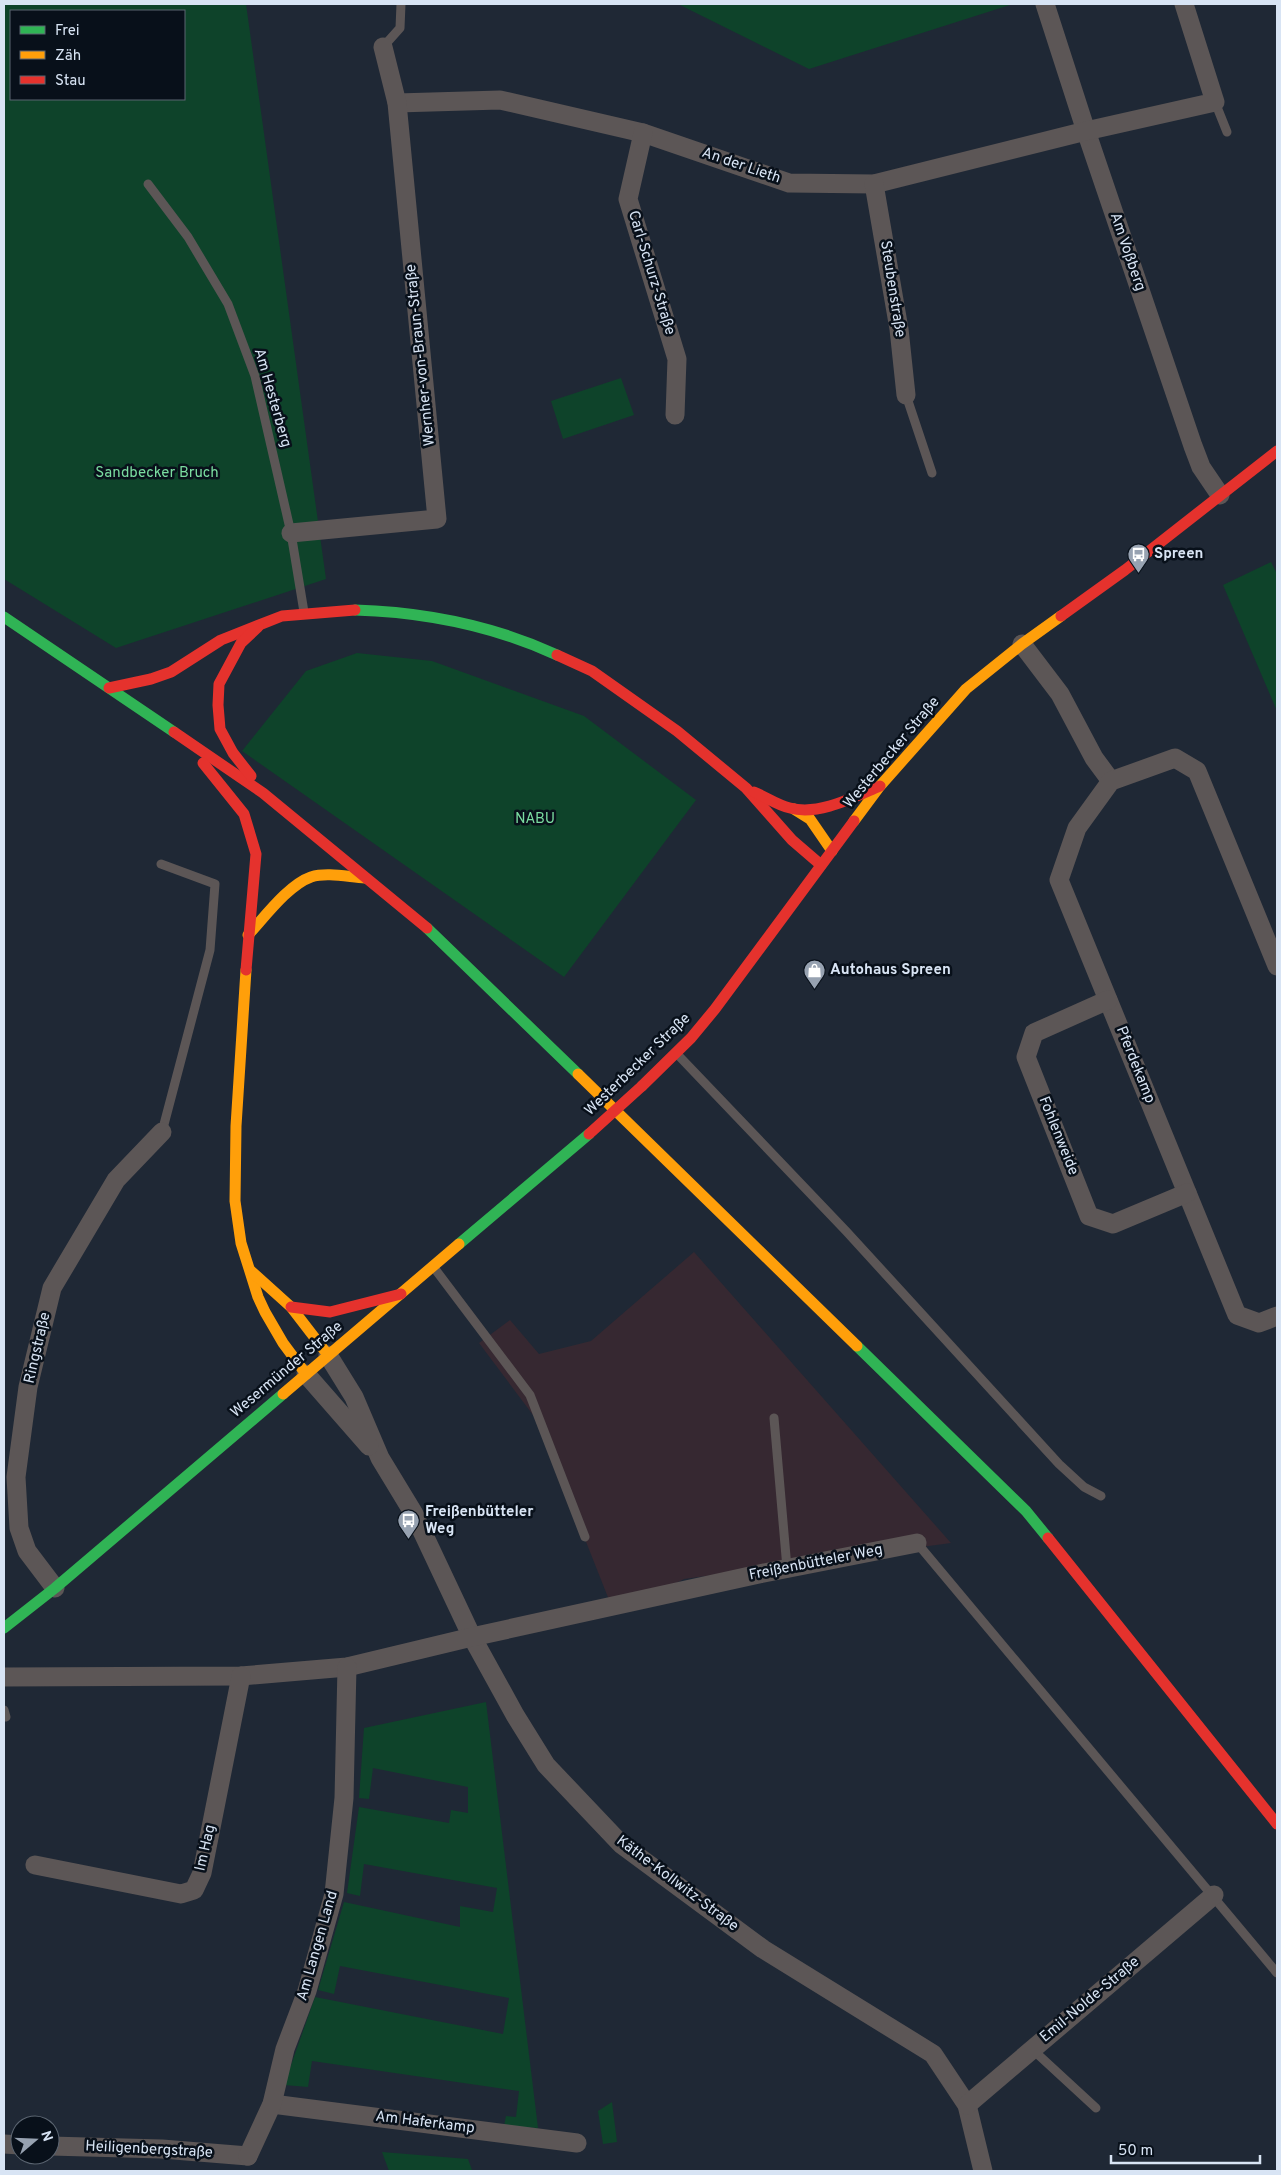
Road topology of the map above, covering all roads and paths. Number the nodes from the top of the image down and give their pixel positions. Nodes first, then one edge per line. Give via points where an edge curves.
1 (401, 4) edge
2 (1045, 4) edge
3 (1184, 4) edge
4 (384, 46) joint
5 (1215, 102) junction
6 (397, 103) junction
7 (1086, 131) junction
8 (1227, 132) dead end
9 (643, 133) junction
10 (148, 184) dead end
11 (874, 184) junction
12 (906, 395) joint
13 (675, 415) dead end
14 (1277, 451) edge
15 (932, 473) dead end
16 (1220, 495) junction
17 (291, 533) junction
18 (304, 613) junction
19 (4, 617) edge
20 (259, 626) junction
21 (1022, 644) junction
22 (110, 688) junction
23 (181, 737) junction
24 (1111, 781) junction
25 (880, 786) junction
26 (746, 788) junction
27 (263, 793) junction
28 (794, 809) junction
29 (832, 850) junction
30 (161, 864) dead end
31 (821, 865) junction
32 (365, 878) junction
33 (248, 935) junction
34 (1277, 966) edge
35 (1108, 1000) junction
36 (676, 1053) junction
37 (162, 1132) joint
38 (589, 1134) joint
39 (1187, 1193) junction
40 (433, 1266) junction
41 (251, 1271) junction
42 (401, 1294) junction
43 (290, 1307) junction
44 (1277, 1316) edge
45 (328, 1355) junction
46 (306, 1374) junction
47 (774, 1418) dead end
48 (380, 1458) junction
49 (1101, 1496) dead end
50 (585, 1537) dead end
51 (917, 1543) joint
52 (787, 1568) junction
53 (55, 1588) junction
54 (4, 1628) edge
55 (472, 1637) junction
56 (348, 1667) junction
57 (241, 1676) junction
58 (4, 1677) edge
59 (1277, 1824) edge
60 (35, 1865) dead end
61 (1214, 1895) junction
62 (1277, 1973) edge
63 (1032, 2049) junction
64 (272, 2104) junction
65 (967, 2105) junction
66 (1096, 2108) dead end
67 (577, 2143) dead end
68 (60, 2146) edge
69 (251, 2163) edge
70 (983, 2171) edge

1 - 4 lane via 400,28
2 - 7 street, Am Voßberg
3 - 5 street
4 - 6 street, Wernher-von-Braun-Straße
5 - 7 street, An der Lieth
5 - 8 lane
6 - 9 street, An der Lieth via 500,100
6 - 17 street, Wernher-von-Braun-Straße via 437,519
7 - 11 street, An der Lieth
7 - 16 street, Am Voßberg via 1193,446 1201,467
9 - 11 street, An der Lieth via 789,182
9 - 13 street, Carl-Schurz-Straße via 628,199 676,359
10 - 17 lane, Am Hesterberg via 188,237 228,304 254,376
11 - 12 street, Steubenstraße via 899,329
12 - 15 lane
14 - 16 main road, Westerbecker Straße
16 - 21 main road, Westerbecker Straße via 1125,570
17 - 18 lane, Am Hesterberg
18 - 20 main road via 282,616
18 - 26 main road via 386,611 440,618 542,648 592,671 677,731
19 - 22 main road
20 - 22 main road via 220,640 170,672
20 - 27 main road via 241,643 219,684 218,705 220,729 233,753
21 - 24 street via 1060,694 1094,758
21 - 25 main road, Westerbecker Straße via 966,689
22 - 23 main road
23 - 27 main road
23 - 33 main road via 244,814 251,833 256,854
24 - 34 street via 1175,758 1197,771
24 - 35 street, Pferdekamp via 1077,828 1059,880
25 - 28 main road via 840,802
25 - 29 main road, Westerbecker Straße
26 - 28 main road
26 - 31 main road via 792,840
27 - 32 main road
28 - 29 main road via 810,819
29 - 31 main road, Westerbecker Straße
30 - 37 lane via 215,884 210,950
31 - 36 main road, Westerbecker Straße via 750,965
32 - 33 main road via 309,878
32 - 59 main road via 434,934 1026,1511
33 - 41 main road via 236,1126 235,1201 241,1243
35 - 39 street, Pferdekamp
35 - 39 street, Fohlenweide via 1034,1033 1026,1057 1089,1216 1113,1224
36 - 38 main road, Westerbecker Straße, bridge
36 - 49 lane via 853,1238 1059,1464 1084,1487
37 - 53 street, Ringstraße via 116,1180 52,1288 28,1387 16,1478 19,1528 27,1550
38 - 40 main road, Wesermünder Straße
39 - 44 street, Pferdekamp via 1237,1315 1259,1323
40 - 42 main road, Wesermünder Straße
40 - 50 lane via 530,1395
41 - 43 main road
41 - 46 main road via 265,1312
42 - 43 main road via 330,1312
42 - 45 main road, Wesermünder Straße
43 - 45 main road
45 - 46 main road, Wesermünder Straße
45 - 48 street, Käthe-Kollwitz-Straße via 354,1397
46 - 48 street, Käthe-Kollwitz-Straße
46 - 53 main road, Wesermünder Straße
47 - 52 lane
48 - 55 street, Käthe-Kollwitz-Straße via 414,1514
51 - 52 street, Freißenbütteler Weg
51 - 61 lane
52 - 55 street, Freißenbütteler Weg
53 - 54 main road, Wesermünder Straße
55 - 56 street, Freißenbütteler Weg
55 - 65 street, Käthe-Kollwitz-Straße via 546,1765 621,1844 763,1949 933,2054
56 - 57 street, Freißenbütteler Weg
56 - 64 street, Am Langen Land via 344,1798 334,1894 307,1990 285,2049
57 - 58 street, Freißenbütteler Weg
57 - 60 street, Im Hag via 202,1873 194,1890 181,1894
61 - 62 lane
61 - 63 street, Emil-Nolde-Straße
63 - 65 street, Emil-Nolde-Straße
63 - 66 lane
64 - 67 street, Am Haferkamp
64 - 69 street, Am Langen Land
65 - 70 street, Käthe-Kollwitz-Straße
68 - 69 street, Heiligenbergstraße via 162,2149

